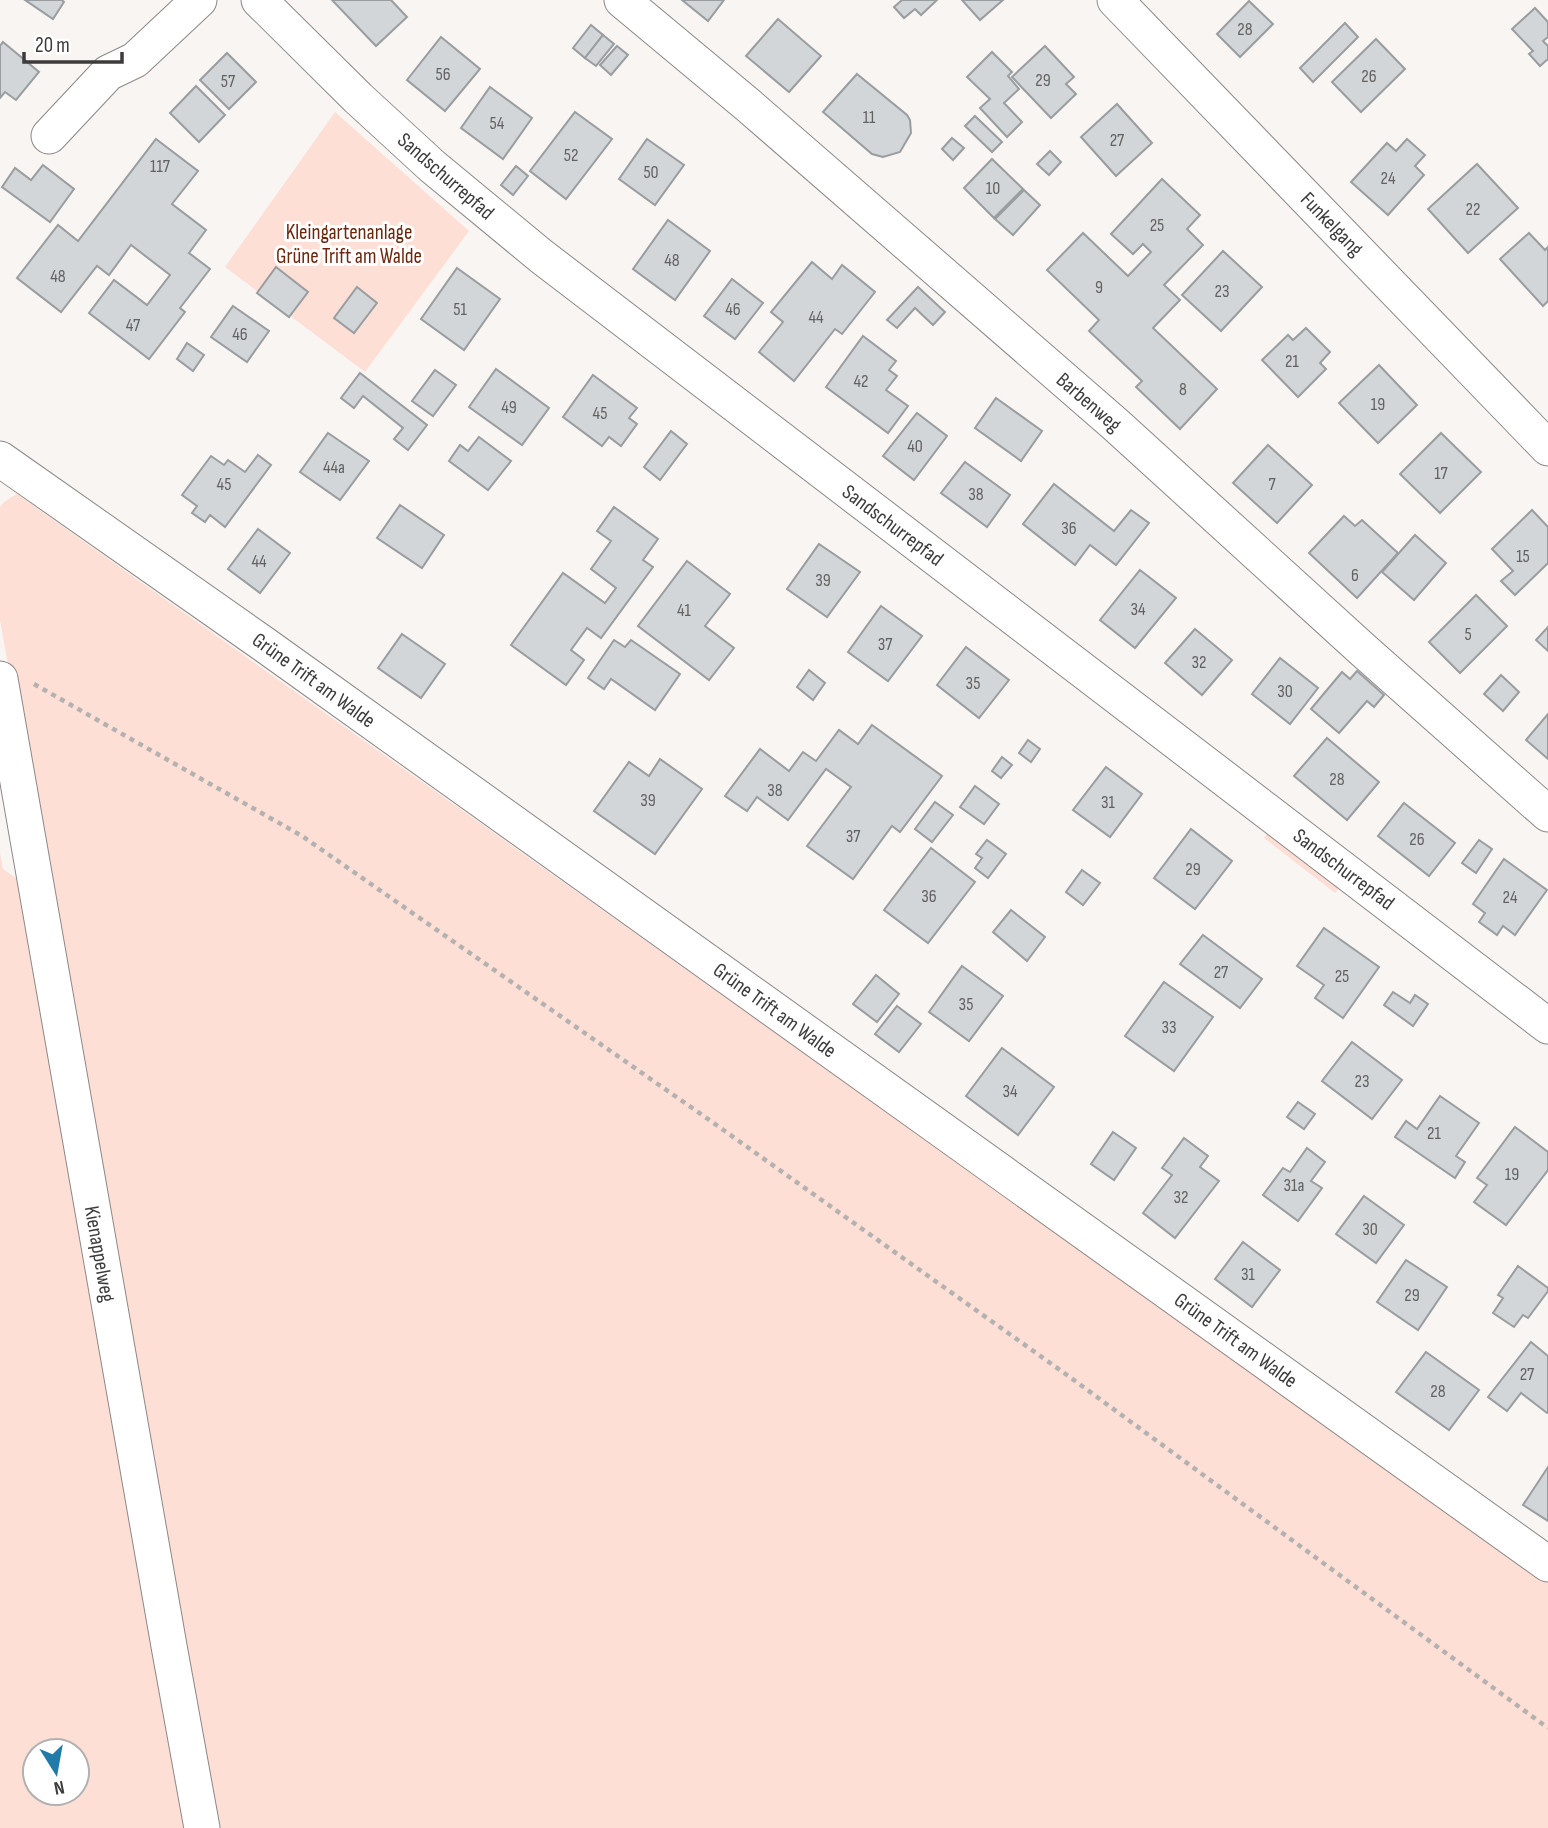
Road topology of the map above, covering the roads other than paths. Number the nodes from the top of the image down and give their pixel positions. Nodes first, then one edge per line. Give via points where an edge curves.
1 (199, 0) edge
2 (259, 0) edge
3 (622, 0) edge
4 (1115, 0) edge
5 (49, 136) dead end
6 (1548, 448) edge
7 (1, 461) edge
8 (12, 679) edge
9 (1548, 814) edge
10 (1548, 1026) edge
11 (1548, 1564) edge
12 (202, 1828) edge

1 - 5 street via 135,60 108,73
2 - 10 street, Sandschurrepfad via 358,99 541,256
3 - 9 street, Barbenweg via 1105,415
4 - 6 street, Funkelgang
7 - 11 street, Grüne Trift am Walde
8 - 12 street, Kienappelweg

